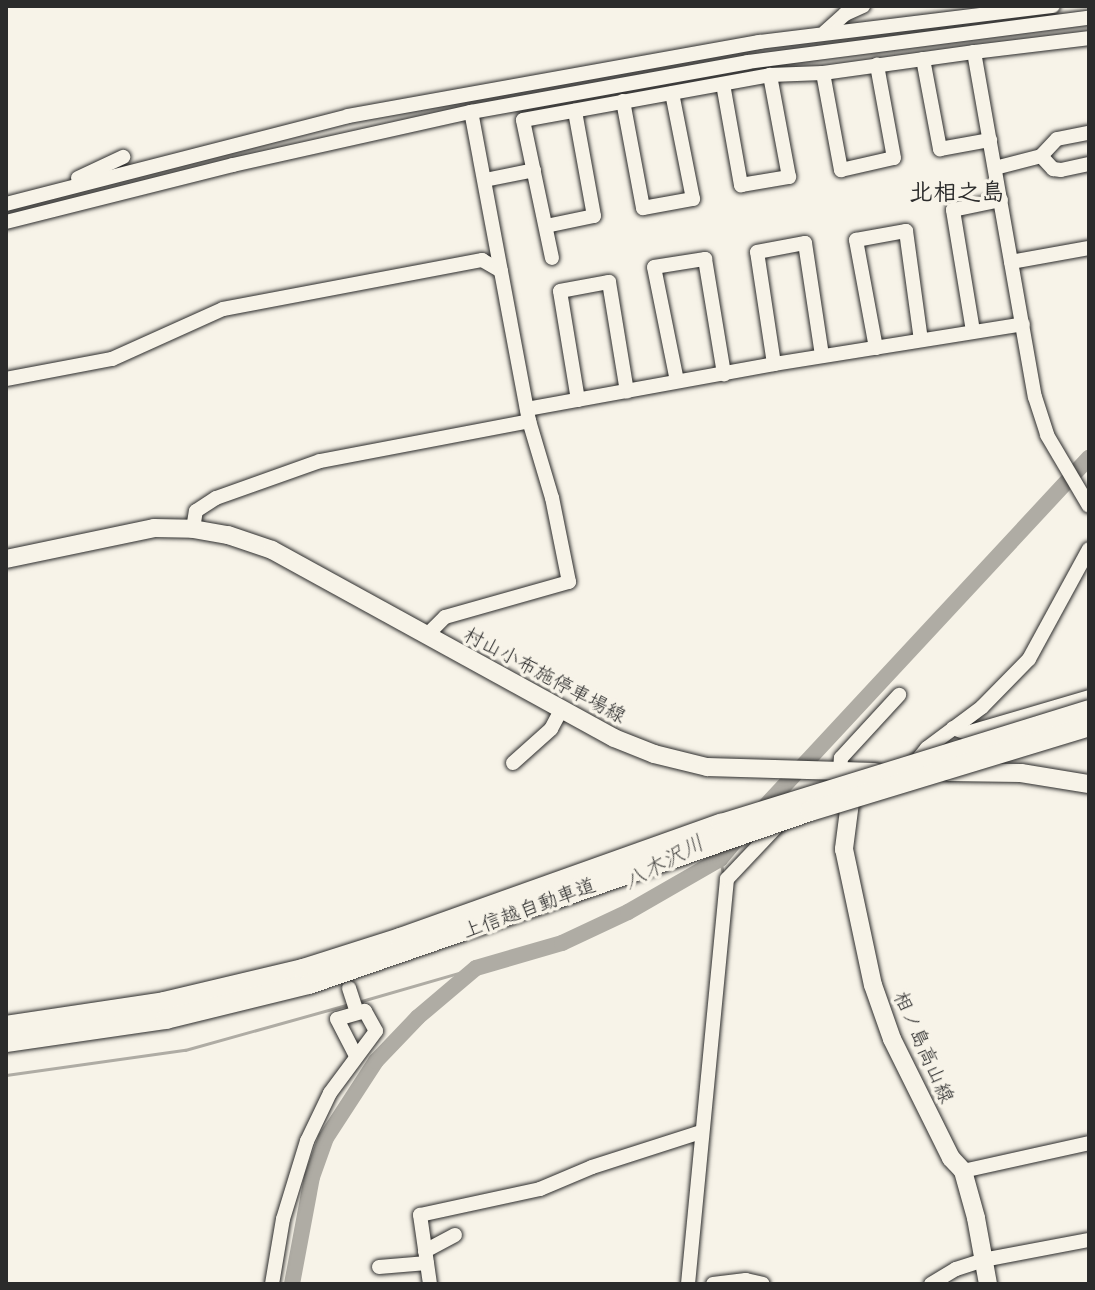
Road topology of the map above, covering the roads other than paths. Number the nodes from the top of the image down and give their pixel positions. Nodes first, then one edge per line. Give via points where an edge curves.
1 (863, 6) edge
2 (1053, 6) edge
3 (1089, 18) edge
4 (844, 29) junction
5 (825, 32) junction
6 (1089, 38) edge
7 (974, 52) junction
8 (923, 59) junction
9 (748, 62) junction
10 (877, 65) junction
11 (823, 73) junction
12 (770, 75) junction
13 (723, 84) junction
14 (672, 93) junction
15 (623, 101) junction
16 (575, 111) junction
17 (471, 112) junction
18 (1089, 133) edge
19 (990, 140) junction
20 (1041, 156) junction
21 (123, 157) dead end
22 (1089, 164) edge
23 (995, 168) junction
24 (534, 170) junction
25 (485, 180) junction
26 (28, 200) junction
27 (1001, 200) junction
28 (6, 204) edge
29 (6, 213) edge
30 (6, 222) edge
31 (546, 226) junction
32 (1089, 248) edge
33 (552, 258) dead end
34 (1011, 262) junction
35 (501, 271) junction
36 (1023, 324) junction
37 (973, 331) junction
38 (921, 340) junction
39 (876, 348) junction
40 (822, 356) junction
41 (774, 364) junction
42 (724, 374) junction
43 (6, 379) edge
44 (677, 381) junction
45 (627, 392) junction
46 (578, 400) junction
47 (528, 415) junction
48 (1087, 504) edge
49 (193, 529) junction
50 (1089, 549) edge
51 (6, 559) edge
52 (426, 636) junction
53 (899, 695) dead end
54 (1089, 697) edge
55 (562, 708) junction
56 (1089, 710) edge
57 (1089, 726) edge
58 (953, 728) junction
59 (513, 763) dead end
60 (838, 772) junction
61 (907, 772) junction
62 (1089, 784) edge
63 (349, 988) dead end
64 (357, 1012) junction
65 (6, 1026) edge
66 (6, 1042) edge
67 (356, 1056) junction
68 (701, 1132) junction
69 (1089, 1143) edge
70 (963, 1171) junction
71 (455, 1235) dead end
72 (1089, 1240) edge
73 (426, 1257) junction
74 (983, 1260) junction
75 (379, 1267) dead end
76 (272, 1284) edge
77 (430, 1284) edge
78 (688, 1284) edge
79 (713, 1284) edge
80 (763, 1284) edge
81 (931, 1284) edge
82 (988, 1284) edge

1 - 5 street
2 - 4 street
3 - 9 street
4 - 5 street
4 - 9 street
5 - 26 street via 348,116
6 - 7 street
7 - 8 street
7 - 19 street
8 - 10 street
8 - 19 street via 940,149
9 - 17 street
10 - 11 street
10 - 11 street via 894,158 841,170
11 - 12 street
12 - 13 street
12 - 13 street via 789,177 741,185
13 - 14 street
14 - 15 street
14 - 15 street via 693,199 643,208
15 - 16 street
16 - 24 street via 523,120
16 - 31 street via 594,216
17 - 25 street
17 - 30 street
18 - 20 street via 1057,139
19 - 23 street
20 - 22 street via 1053,169
20 - 23 street
21 - 26 street
23 - 27 street
24 - 25 street
24 - 31 street
25 - 35 street
26 - 28 street
26 - 29 street
27 - 34 street
27 - 37 street via 953,210
31 - 33 street
32 - 34 street
34 - 36 street
35 - 43 street via 482,260 223,309 112,359
35 - 47 street
36 - 37 street
36 - 48 street via 1047,435
37 - 38 street
38 - 39 street
38 - 39 street via 906,231 856,240
39 - 40 street
40 - 41 street
40 - 41 street via 805,243 757,252
41 - 42 street
42 - 44 street
42 - 44 street via 705,259 654,267
44 - 45 street
45 - 46 street
45 - 46 street via 609,282 560,291
46 - 47 street
47 - 49 street via 320,461 216,498 196,511
47 - 52 street via 569,582 445,617
49 - 51 main road, 村山小布施停車場線 via 121,532
49 - 52 main road, 村山小布施停車場線 via 272,550
50 - 58 street via 1029,659
52 - 55 main road, 村山小布施停車場線
53 - 60 street via 841,758
54 - 58 street via 967,733
55 - 59 street via 551,729
55 - 60 main road, 村山小布施停車場線 via 614,738 682,763
56 - 65 highway, 上信越自動車道, bridge via 734,819 303,969 148,1005
57 - 66 highway, 上信越自動車道, bridge via 768,824 309,984 166,1019
58 - 61 street
60 - 61 main road, 村山小布施停車場線
60 - 68 street via 727,879
60 - 70 main road, 相ノ島高山線 via 844,849 873,985 892,1039 951,1158
61 - 62 main road, 村山小布施停車場線 via 1021,773
63 - 64 street
64 - 67 street via 337,1019
64 - 67 street via 365,1011 376,1031
67 - 76 street via 330,1093 300,1159
68 - 73 street via 540,1189 420,1215
68 - 78 street
69 - 70 street
70 - 74 main road, 相ノ島高山線
71 - 73 street
72 - 74 street
73 - 75 street
73 - 77 street
74 - 81 street
74 - 82 main road, 相ノ島高山線
79 - 80 street

